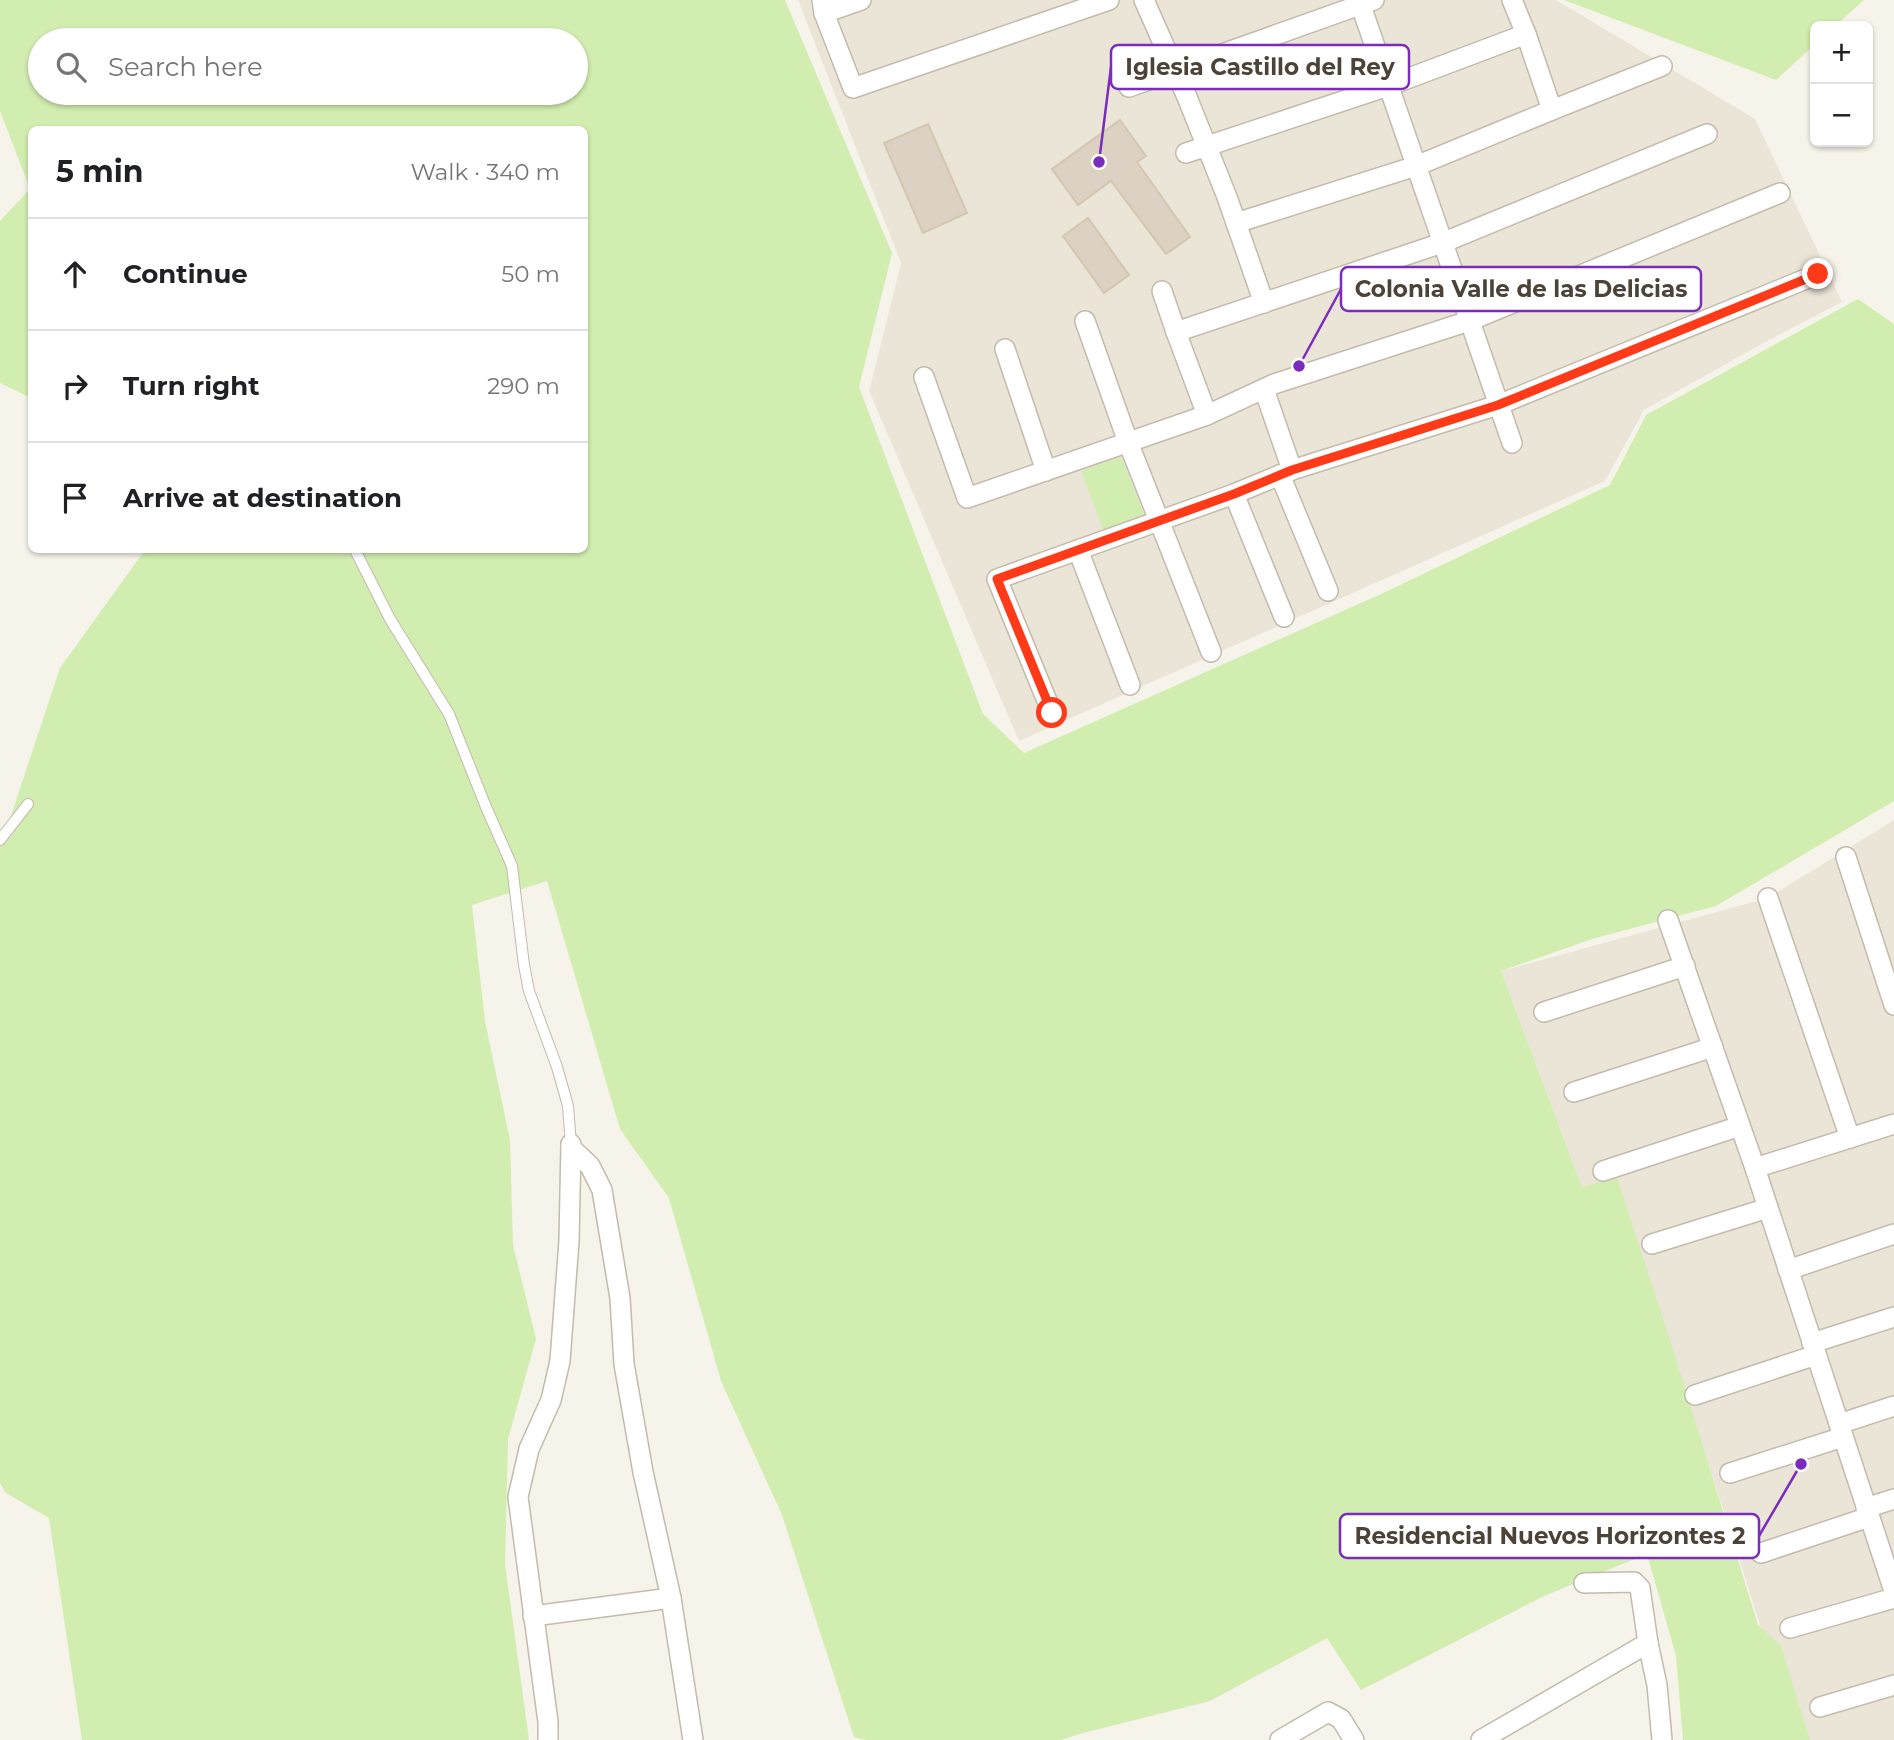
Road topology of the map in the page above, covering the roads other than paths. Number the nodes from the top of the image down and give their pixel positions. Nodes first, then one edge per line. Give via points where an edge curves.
1 (861, 0) edge
2 (1109, 0) edge
3 (1144, 0) edge
4 (1512, 0) edge
5 (1364, 2) edge
6 (823, 6) edge
7 (1526, 34) junction
8 (1662, 66) dead end
9 (1175, 71) junction
10 (1388, 86) junction
11 (1129, 87) dead end
12 (1552, 110) junction
13 (1707, 134) dead end
14 (1207, 146) junction
15 (1186, 153) dead end
16 (1416, 166) junction
17 (1780, 193) dead end
18 (1236, 223) junction
19 (1442, 243) junction
20 (1818, 274) dead end
21 (1162, 291) dead end
22 (1264, 303) junction
23 (1085, 321) dead end
24 (1469, 321) junction
25 (1176, 332) junction
26 (1005, 349) dead end
27 (924, 377) dead end
28 (1269, 386) junction
29 (1498, 405) junction
30 (1207, 415) junction
31 (1128, 442) junction
32 (1512, 443) dead end
33 (1046, 471) junction
34 (1286, 472) junction
35 (1234, 494) junction
36 (1159, 521) junction
37 (1078, 550) junction
38 (357, 553) edge
39 (1328, 592) dead end
40 (1284, 617) dead end
41 (1211, 652) dead end
42 (1130, 685) dead end
43 (1052, 713) dead end
44 (28, 804) dead end
45 (0, 840) edge
46 (1846, 857) dead end
47 (1768, 898) dead end
48 (1668, 920) dead end
49 (1685, 966) junction
50 (1894, 1005) edge
51 (1544, 1012) dead end
52 (1713, 1047) junction
53 (1574, 1092) dead end
54 (1894, 1124) edge
55 (1740, 1126) junction
56 (1850, 1138) junction
57 (571, 1146) junction
58 (1755, 1168) junction
59 (1603, 1171) dead end
60 (1768, 1208) junction
61 (1894, 1234) edge
62 (1652, 1244) dead end
63 (1788, 1270) junction
64 (1894, 1317) edge
65 (1814, 1349) junction
66 (1695, 1395) dead end
67 (1894, 1406) edge
68 (1841, 1431) junction
69 (1730, 1474) dead end
70 (1894, 1499) edge
71 (1868, 1512) junction
72 (1761, 1553) dead end
73 (1584, 1583) dead end
74 (1894, 1590) edge
75 (671, 1598) junction
76 (1894, 1598) edge
77 (533, 1616) junction
78 (1790, 1628) dead end
79 (1648, 1643) junction
80 (1894, 1685) edge
81 (1821, 1707) dead end
82 (548, 1740) edge
83 (693, 1740) edge
84 (1280, 1740) edge
85 (1354, 1740) edge
86 (1481, 1740) edge
87 (1662, 1740) edge

1 - 6 street
2 - 6 street via 853,88
3 - 9 street
4 - 7 street
5 - 9 street
5 - 10 street
7 - 10 street
7 - 12 street
8 - 12 street
9 - 11 street
9 - 14 street
10 - 14 street
10 - 16 street
12 - 16 street
13 - 19 street
14 - 15 street
14 - 18 street
16 - 18 street
16 - 19 street
17 - 24 street
18 - 22 street
19 - 22 street
19 - 24 street
20 - 29 street
21 - 25 street
22 - 25 street
23 - 31 street
24 - 28 street
24 - 29 street
25 - 30 street
26 - 33 street
27 - 33 street via 967,498
28 - 30 street
28 - 34 street
29 - 32 street
29 - 34 street
30 - 31 street
31 - 33 street
31 - 36 street
34 - 35 street
34 - 39 street
35 - 36 street
35 - 40 street
36 - 37 street
36 - 41 street
37 - 42 street
37 - 43 street via 997,579
38 - 57 lane via 390,619 449,714 512,866 529,992 568,1106
44 - 45 lane
46 - 50 street
47 - 56 street
48 - 49 street
49 - 51 street
49 - 52 street
52 - 53 street
52 - 55 street
54 - 56 street
55 - 58 street
55 - 59 street
56 - 58 street
57 - 75 street via 590,1166 602,1189 620,1298 624,1364
57 - 77 street via 560,1361 551,1400 529,1449 518,1497
58 - 60 street
60 - 62 street
60 - 63 street
61 - 63 street
63 - 65 street
64 - 65 street
65 - 66 street
65 - 68 street
67 - 68 street
68 - 69 street
68 - 71 street
70 - 71 street
71 - 72 street
71 - 74 street
73 - 79 street via 1637,1584
75 - 77 street
75 - 83 street
76 - 78 street
77 - 82 street
79 - 86 street
79 - 87 street
80 - 81 street
84 - 85 street via 1328,1712 1341,1719

